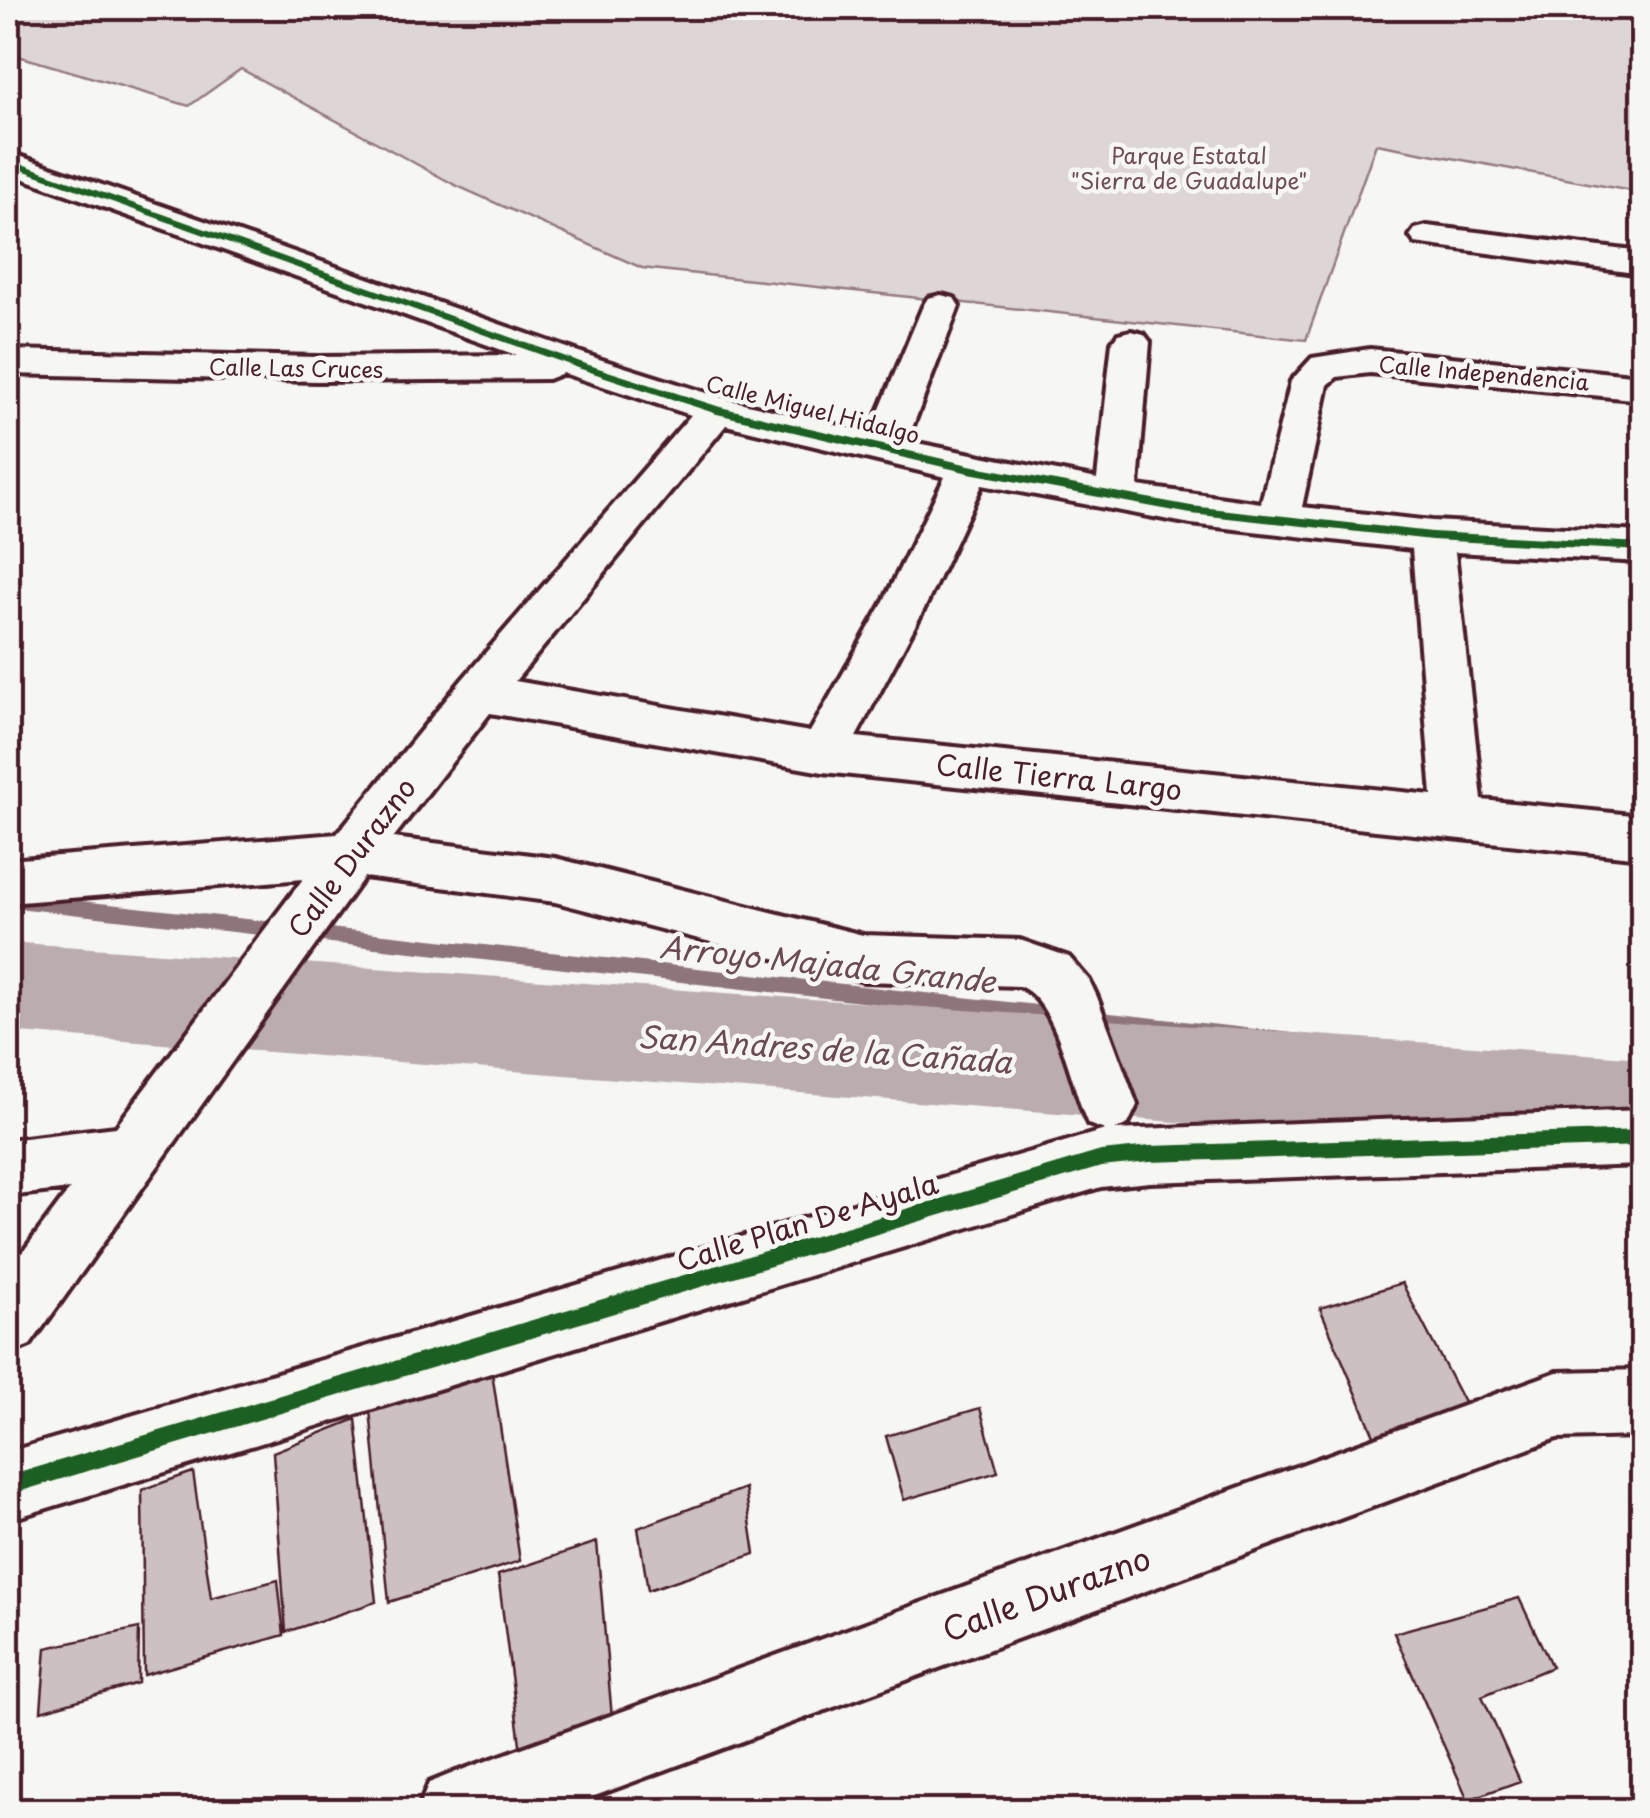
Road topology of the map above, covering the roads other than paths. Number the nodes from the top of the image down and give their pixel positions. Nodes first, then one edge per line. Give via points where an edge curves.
1 (8, 162) edge
2 (1427, 236) dead end
3 (1642, 263) edge
4 (941, 306) dead end
5 (1131, 342) dead end
6 (8, 362) edge
7 (584, 366) junction
8 (1642, 388) edge
9 (718, 410) junction
10 (884, 449) junction
11 (969, 468) junction
12 (1116, 496) junction
13 (1278, 520) junction
14 (1432, 536) junction
15 (1642, 547) edge
16 (479, 693) junction
17 (823, 753) junction
18 (1459, 816) junction
19 (1642, 837) edge
20 (351, 854) junction
21 (8, 881) edge
22 (1108, 1105) dead end
23 (1642, 1138) edge
24 (134, 1153) junction
25 (8, 1168) edge
26 (8, 1322) edge
27 (1642, 1403) edge
28 (8, 1486) edge
29 (456, 1810) edge

1 - 7 street, Calle Miguel Hidalgo
2 - 3 street
4 - 10 street
5 - 12 street
6 - 7 street, Calle Las Cruces via 317,370
7 - 9 street, Calle Miguel Hidalgo
8 - 13 street, Calle Independencia via 1386,362 1326,366 1310,381
9 - 10 street, Calle Miguel Hidalgo
9 - 16 street, Calle Durazno
10 - 11 street, Calle Miguel Hidalgo
11 - 12 street, Calle Miguel Hidalgo
11 - 17 street
12 - 13 street, Calle Miguel Hidalgo
13 - 14 street, Calle Miguel Hidalgo
14 - 15 street, Calle Miguel Hidalgo
14 - 18 street
16 - 17 street, Calle Tierra Largo
16 - 20 street, Calle Durazno
17 - 18 street, Calle Tierra Largo
18 - 19 street, Calle Tierra Largo
20 - 21 street
20 - 22 street via 556,880 863,958 1020,964 1050,974 1070,998
20 - 24 street, Calle Durazno
23 - 28 street, Calle Plan De Ayala via 1101,1159
24 - 25 street
24 - 26 street, Calle Durazno
27 - 29 street, Calle Durazno via 1558,1405

